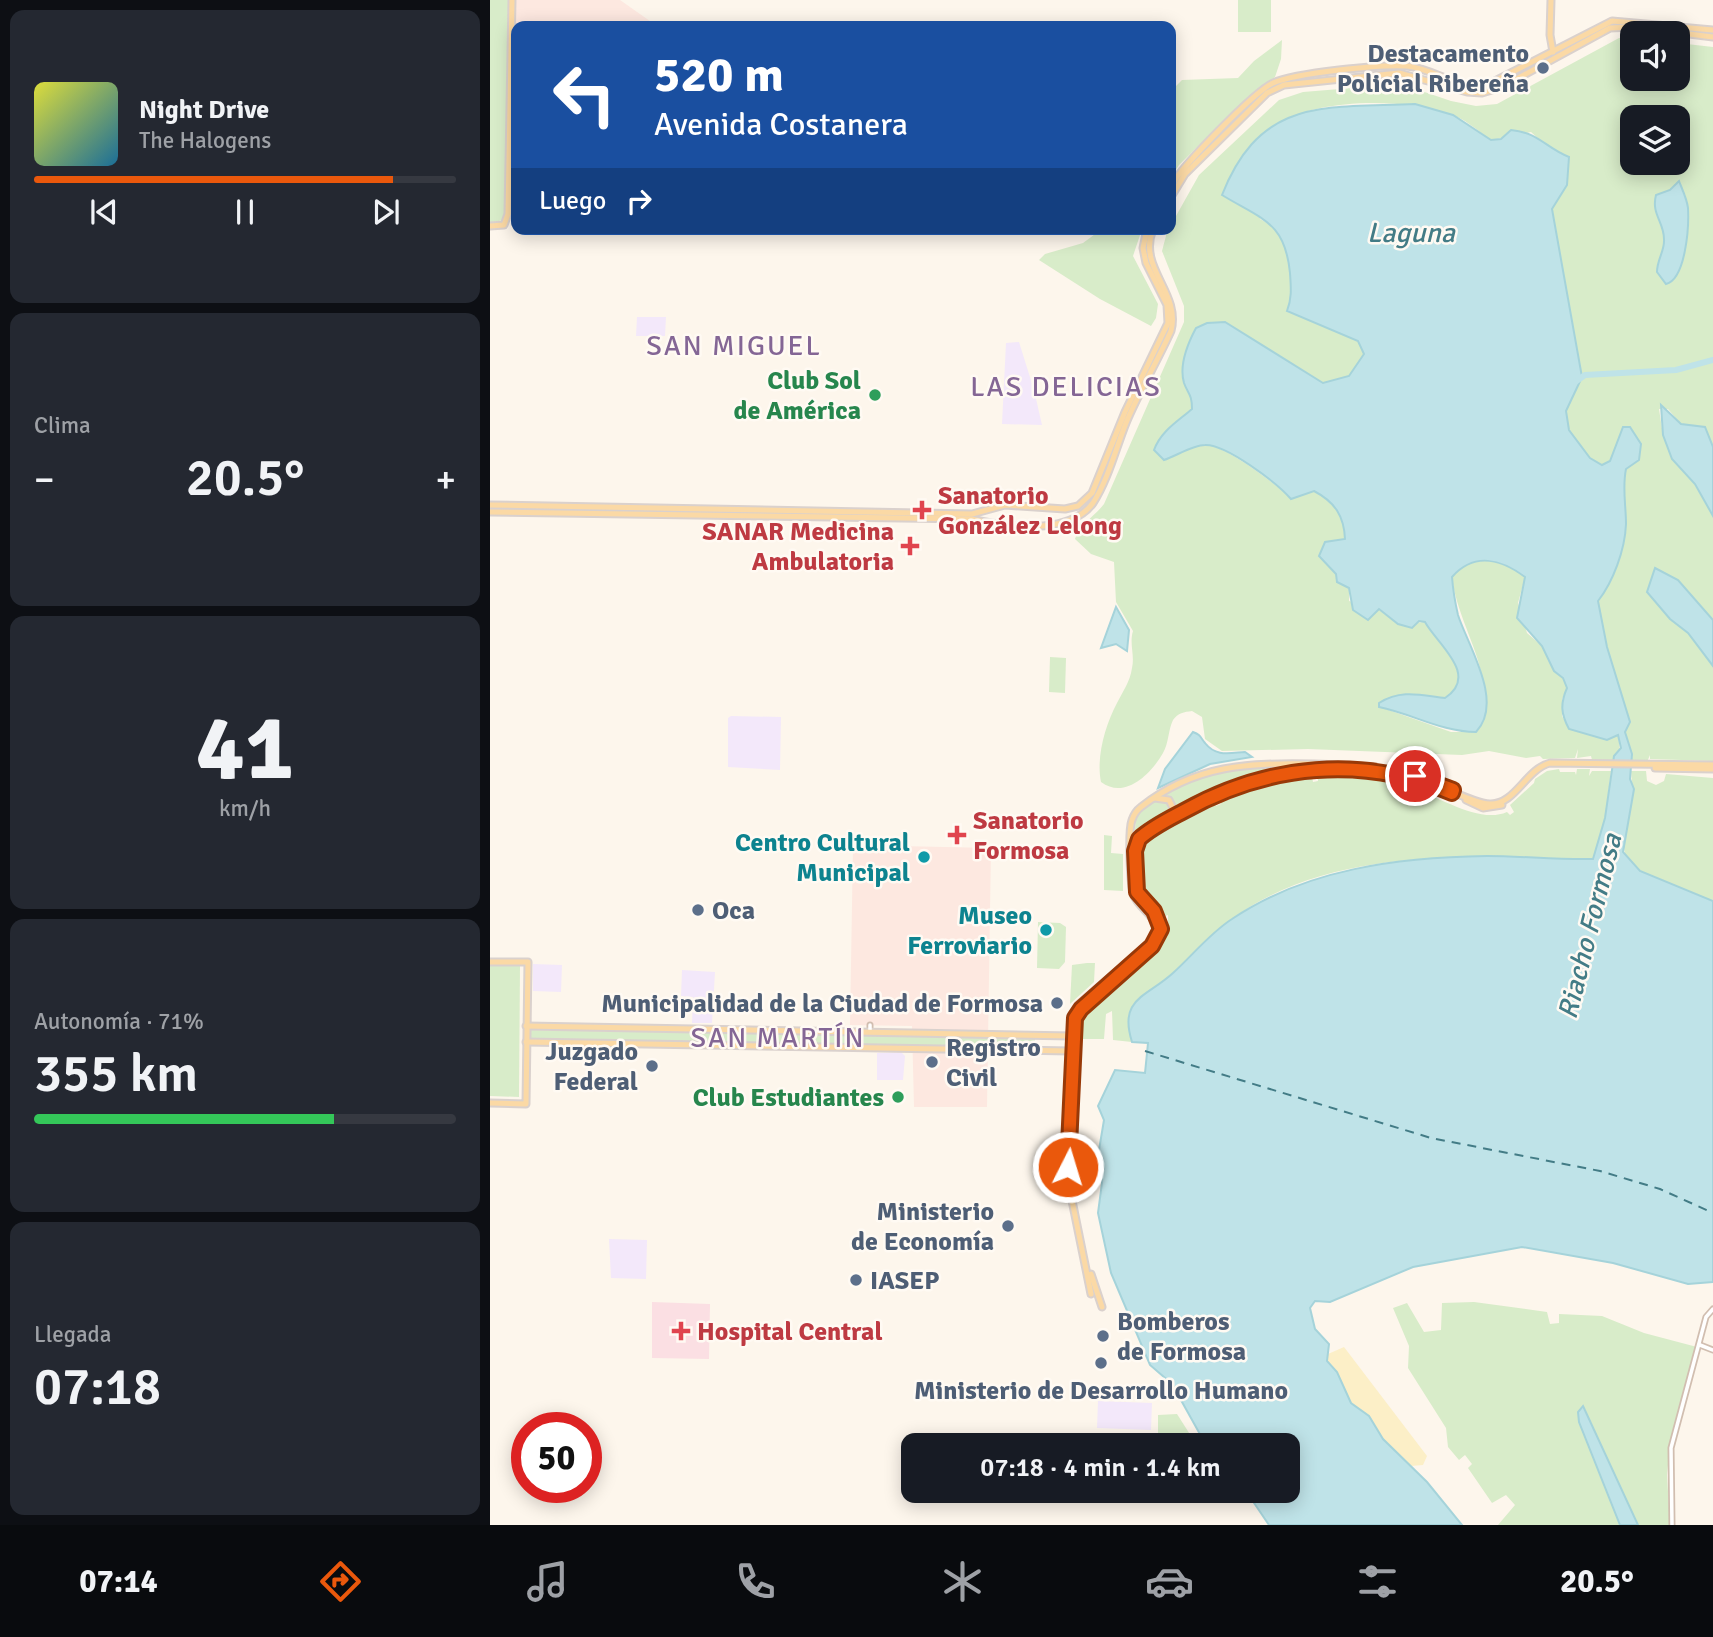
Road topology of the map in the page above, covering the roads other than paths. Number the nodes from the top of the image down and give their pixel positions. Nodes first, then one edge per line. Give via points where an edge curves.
1 (512, 0) edge
2 (1550, 0) edge
3 (512, 21) edge
4 (1713, 30) edge
5 (1713, 37) edge
6 (1552, 51) junction
7 (511, 54) edge
8 (1555, 58) junction
9 (1176, 179) edge
10 (1176, 189) edge
11 (490, 226) edge
12 (1146, 235) edge
13 (1152, 235) edge
14 (490, 505) edge
15 (490, 512) edge
16 (1713, 767) edge
17 (1452, 791) junction
18 (1154, 798) junction
19 (1168, 819) junction
20 (490, 962) edge
21 (526, 1026) junction
22 (1072, 1036) junction
23 (526, 1042) junction
24 (1072, 1051) junction
25 (490, 1103) edge
26 (1091, 1294) dead end
27 (1102, 1307) dead end
28 (1713, 1309) edge
29 (1700, 1345) junction
30 (1713, 1350) edge
31 (1672, 1525) edge

1 - 3 main road
2 - 6 main road
4 - 6 main road via 1612,21
5 - 8 main road via 1618,27
6 - 8 main road
6 - 9 main road via 1501,81 1477,87 1397,66 1275,82 1187,163
7 - 11 main road via 508,214 504,225
8 - 10 main road via 1482,93 1399,73 1278,87 1185,174
12 - 14 main road via 1144,255 1167,305 1165,331 1088,498 1078,506 1005,505 968,514
13 - 15 main road via 1149,256 1171,300 1171,331 1095,499 1077,517 1046,525 1002,527 971,519
16 - 17 main road via 1547,767 1536,772 1508,802 1492,808 1483,808
17 - 18 main road via 1415,776 1371,767 1264,763 1213,770
17 - 19 main road via 1376,771 1306,771 1236,786
18 - 19 main road via 1171,803
18 - 22 main road via 1137,810 1130,827 1133,894 1152,915 1156,932 1151,942 1073,1010
19 - 22 main road via 1142,835 1135,851 1137,892 1159,920 1157,939 1081,1009
20 - 21 main road via 528,962
21 - 22 main road
21 - 23 main road
22 - 24 main road
23 - 24 main road
23 - 25 main road via 526,1104
24 - 26 main road via 1065,1166
24 - 27 main road via 1068,1167 1095,1294
28 - 29 street via 1706,1317
29 - 30 street
29 - 31 street via 1671,1448

